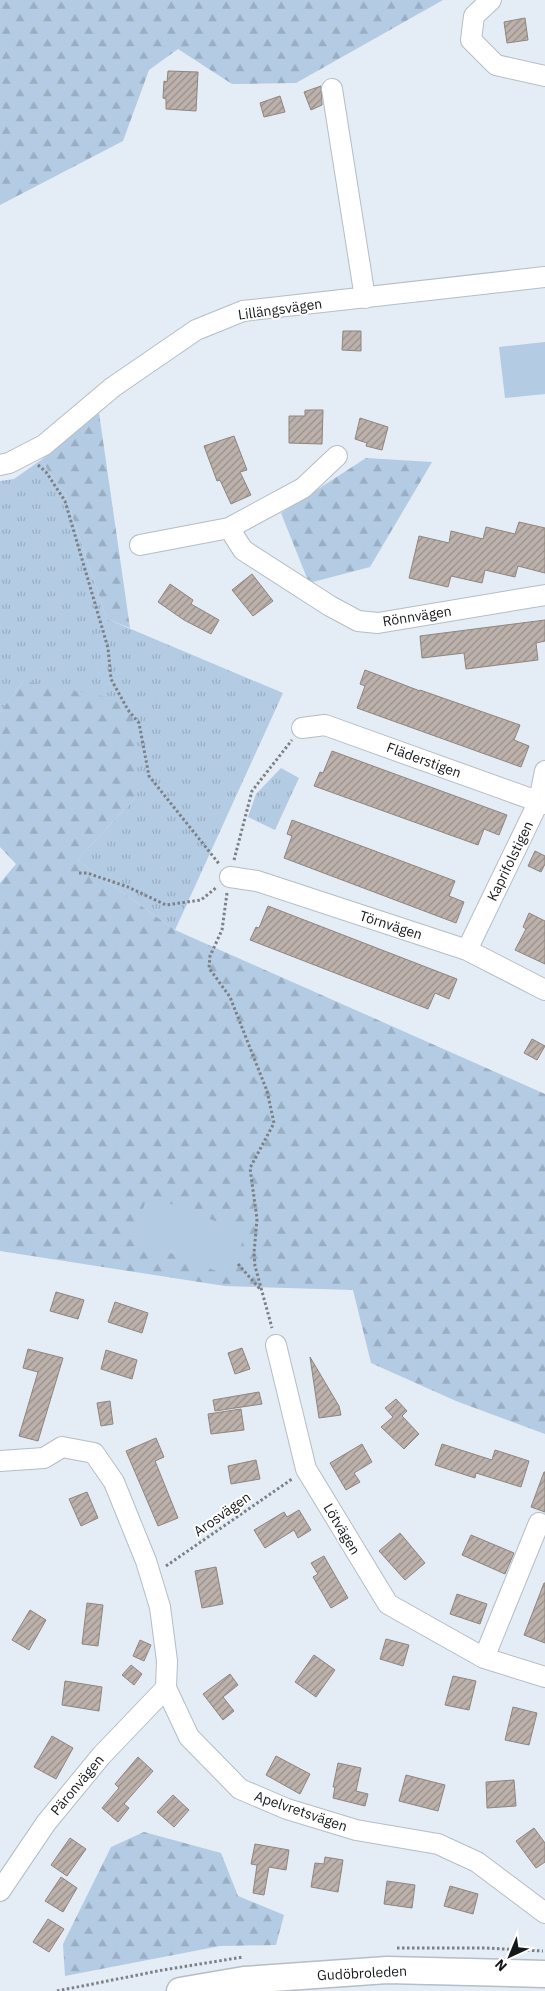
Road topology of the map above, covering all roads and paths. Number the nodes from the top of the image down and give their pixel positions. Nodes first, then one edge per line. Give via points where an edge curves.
1 (491, 0) edge
2 (545, 76) edge
3 (332, 89) dead end
4 (545, 277) edge
5 (365, 298) junction
6 (26, 454) junction
7 (337, 456) dead end
8 (0, 465) edge
9 (229, 528) junction
10 (140, 545) dead end
11 (545, 595) edge
12 (302, 728) joint
13 (545, 771) edge
14 (542, 803) edge
15 (79, 873) dead end
16 (230, 877) junction
17 (468, 950) junction
18 (545, 990) edge
19 (238, 1264) dead end
20 (262, 1291) junction
21 (276, 1345) joint
22 (0, 1461) edge
23 (306, 1469) junction
24 (539, 1523) dead end
25 (151, 1576) junction
26 (484, 1658) junction
27 (545, 1677) edge
28 (166, 1688) junction
29 (0, 1891) edge
30 (545, 1913) edge
31 (545, 1974) edge
32 (180, 1991) edge

1 - 2 street via 474,16 471,40 496,66
3 - 5 street
4 - 5 street, Lillängsvägen
5 - 6 street, Lillängsvägen via 242,311 196,330 113,387 44,445
6 - 8 street, Lillängsvägen via 9,464
6 - 16 path via 46,472 65,501 108,648 111,679 139,723 149,776
7 - 9 street via 303,488
9 - 10 street
9 - 11 street, Rönnvägen via 243,550 358,621 378,623
12 - 14 street, Fläderstigen via 325,725
12 - 16 path via 252,791
13 - 14 street, Kaprifolstigen
14 - 17 street, Kaprifolstigen
15 - 16 path via 128,887 166,905 201,900
16 - 17 street, Törnvägen via 257,881
16 - 20 path via 222,930 210,956 210,968 230,997 267,1091 274,1123 250,1168 257,1219 254,1253
17 - 18 street, Törnvägen
19 - 20 path
20 - 21 path
21 - 23 street, Lötvägen
22 - 25 street, Apelvretsvägen via 44,1458 62,1447 94,1453 114,1482
23 - 25 path, Arosvägen
23 - 26 street, Lötvägen via 388,1604
24 - 26 street
25 - 28 street, Apelvretsvägen via 161,1616 167,1661
26 - 27 street, Lötvägen
28 - 29 street, Päronvägen via 101,1756 46,1823
28 - 30 street, Apelvretsvägen via 189,1738 240,1789 287,1810 356,1830 438,1844 477,1862
31 - 32 main road, Gudöbroleden via 387,1970 244,1980

